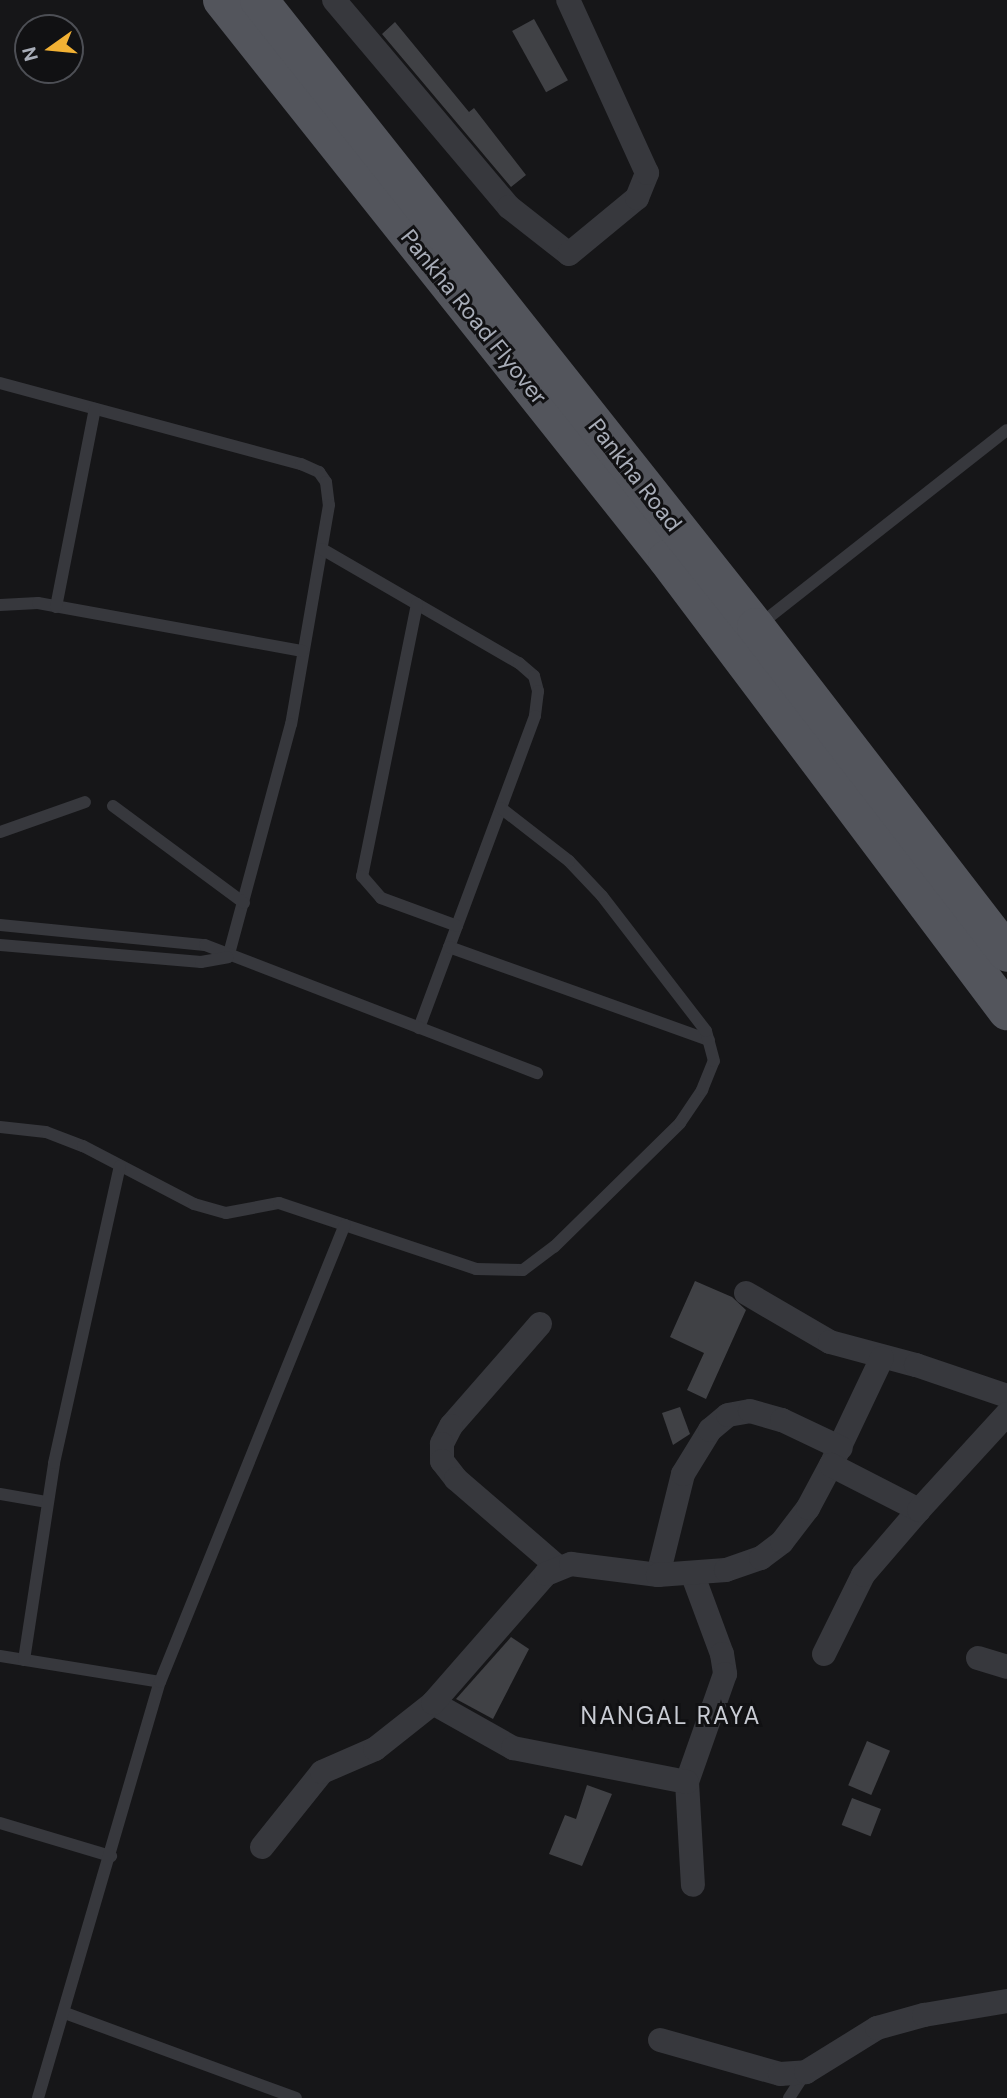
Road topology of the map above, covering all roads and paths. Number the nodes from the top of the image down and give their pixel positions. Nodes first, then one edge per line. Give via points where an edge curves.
1 (193, 0) edge
2 (222, 0) edge
3 (259, 0) edge
4 (334, 0) edge
5 (568, 0) edge
6 (0, 383) edge
7 (95, 409) junction
8 (1007, 430) edge
9 (322, 549) junction
10 (417, 604) junction
11 (0, 605) edge
12 (56, 607) junction
13 (739, 631) junction
14 (303, 651) junction
15 (85, 802) dead end
16 (113, 806) dead end
17 (501, 807) junction
18 (0, 832) edge
19 (244, 903) junction
20 (0, 925) edge
21 (457, 926) junction
22 (0, 945) edge
23 (449, 947) junction
24 (1007, 953) edge
25 (228, 957) junction
26 (1007, 1011) edge
27 (419, 1028) junction
28 (709, 1040) junction
29 (537, 1073) dead end
30 (0, 1127) edge
31 (120, 1166) junction
32 (345, 1225) junction
33 (746, 1293) dead end
34 (540, 1324) dead end
35 (882, 1358) junction
36 (1007, 1396) edge
37 (1007, 1414) edge
38 (836, 1456) junction
39 (0, 1494) edge
40 (47, 1502) junction
41 (919, 1510) junction
42 (558, 1567) junction
43 (692, 1573) junction
44 (658, 1576) junction
45 (824, 1654) dead end
46 (0, 1656) edge
47 (978, 1658) dead end
48 (24, 1660) junction
49 (1007, 1667) edge
50 (160, 1682) junction
51 (433, 1703) junction
52 (687, 1782) junction
53 (0, 1824) edge
54 (262, 1847) dead end
55 (111, 1856) junction
56 (693, 1885) dead end
57 (1007, 2001) edge
58 (65, 2013) junction
59 (660, 2040) dead end
60 (806, 2072) junction
61 (279, 2095) edge
62 (38, 2098) edge
63 (296, 2098) edge
64 (789, 2098) edge

1 - 13 main road via 652,582
2 - 13 main road, Pankha Road Flyover via 667,559
3 - 13 main road, Pankha Road
4 - 5 street via 509,207 569,254 637,198 647,173
6 - 7 lane
7 - 9 lane via 319,472 326,482 329,505
7 - 12 lane
8 - 13 lane
9 - 10 lane
9 - 14 lane
10 - 17 lane via 534,676 536,716
10 - 21 lane via 362,876 381,898
11 - 12 lane via 12,601
12 - 14 lane
13 - 24 main road, Pankha Road
13 - 26 main road, Pankha Road
14 - 19 lane via 273,802
15 - 18 lane via 68,804
16 - 19 lane
17 - 21 lane
17 - 28 lane via 569,861 602,896
19 - 25 lane
20 - 25 lane via 205,945
21 - 23 lane
22 - 25 lane via 201,962
23 - 27 lane
23 - 28 lane
25 - 27 lane
27 - 29 lane
28 - 32 lane via 713,1061 702,1090 680,1122 554,1247 523,1270 476,1269
30 - 31 lane via 46,1132
31 - 32 lane via 194,1204 226,1213 279,1203
31 - 40 lane via 76,1350
32 - 50 lane
33 - 35 street via 811,1334
34 - 42 street via 451,1426 442,1444 442,1461 456,1479
35 - 36 street
35 - 38 street
37 - 41 street
38 - 41 street
38 - 43 street via 808,1508 782,1542 761,1558 726,1570
38 - 44 street via 782,1420 750,1411 728,1415 710,1430 683,1474
39 - 40 lane
40 - 48 lane
41 - 45 street via 863,1575
42 - 44 street via 603,1566
42 - 51 street via 546,1574
43 - 44 street
43 - 52 street via 725,1674
46 - 48 lane
47 - 49 street
48 - 50 lane
50 - 55 lane
51 - 52 street via 513,1748
51 - 54 street via 375,1749 322,1772
52 - 56 street
53 - 55 lane
55 - 58 lane
57 - 60 street via 877,2028
58 - 61 lane
58 - 62 lane
59 - 60 street via 780,2074
60 - 64 lane
61 - 63 lane

